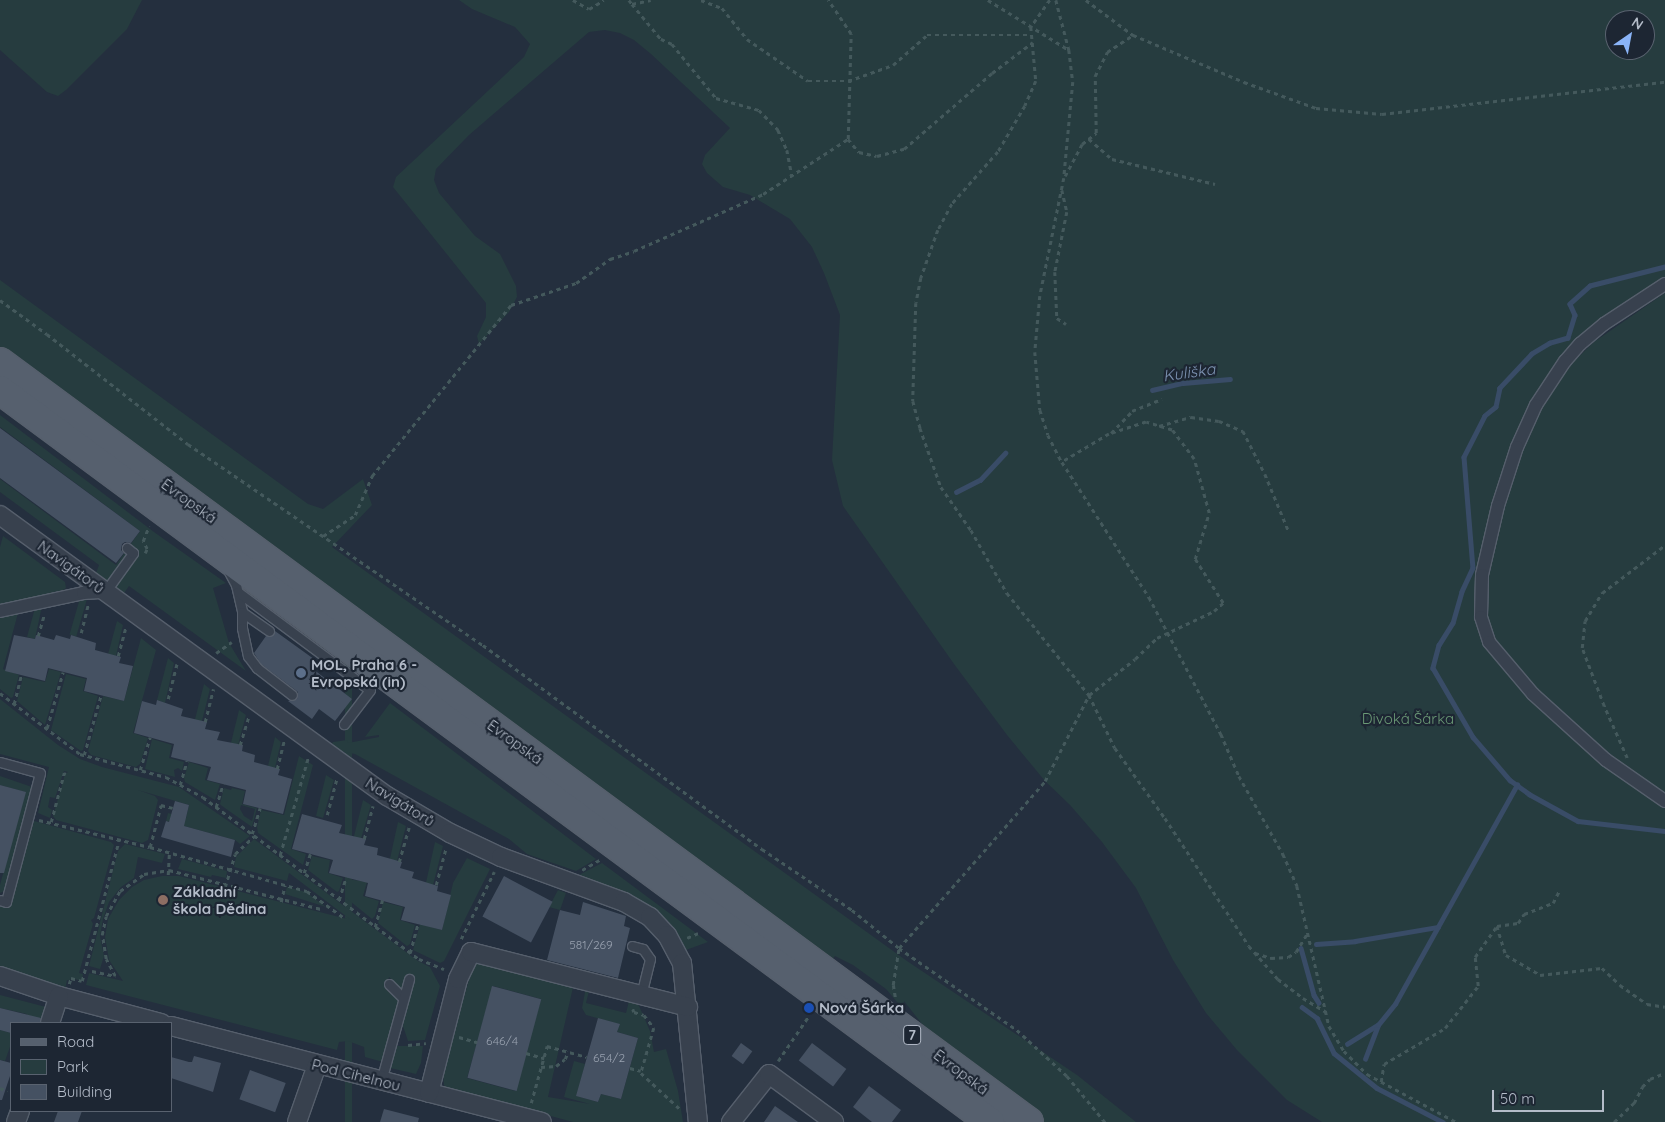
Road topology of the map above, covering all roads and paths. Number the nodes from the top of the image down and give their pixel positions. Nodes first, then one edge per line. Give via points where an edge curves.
1 (573, 0) edge
2 (604, 0) edge
3 (629, 0) edge
4 (651, 0) edge
5 (701, 0) edge
6 (828, 0) edge
7 (988, 0) edge
8 (1050, 0) edge
9 (1056, 0) edge
10 (1086, 0) edge
11 (632, 4) junction
12 (1031, 27) junction
13 (1032, 35) junction
14 (1133, 35) junction
15 (1032, 42) junction
16 (1069, 50) junction
17 (848, 81) junction
18 (1665, 82) edge
19 (848, 139) junction
20 (1089, 139) junction
21 (792, 175) junction
22 (1064, 178) junction
23 (1215, 184) dead end
24 (1061, 189) junction
25 (1665, 284) edge
26 (0, 300) edge
27 (1066, 324) dead end
28 (0, 362) edge
29 (0, 390) edge
30 (1162, 399) dead end
31 (1157, 426) junction
32 (1110, 434) junction
33 (1062, 462) junction
34 (0, 515) edge
35 (1289, 532) dead end
36 (324, 536) junction
37 (1665, 545) edge
38 (127, 548) dead end
39 (219, 552) junction
40 (238, 592) junction
41 (98, 595) junction
42 (48, 601) junction
43 (0, 611) edge
44 (242, 612) junction
45 (126, 624) dead end
46 (242, 628) junction
47 (269, 632) dead end
48 (1168, 632) junction
49 (81, 633) dead end
50 (38, 636) dead end
51 (357, 654) junction
52 (118, 656) dead end
53 (186, 659) junction
54 (330, 659) junction
55 (318, 662) dead end
56 (63, 672) dead end
57 (21, 675) dead end
58 (214, 688) dead end
59 (0, 693) edge
60 (101, 695) dead end
61 (292, 695) dead end
62 (1089, 696) junction
63 (168, 698) dead end
64 (14, 704) junction
65 (249, 714) dead end
66 (205, 722) dead end
67 (344, 724) dead end
68 (46, 728) junction
69 (150, 738) dead end
70 (284, 740) dead end
71 (240, 745) dead end
72 (84, 755) junction
73 (308, 758) dead end
74 (187, 761) dead end
75 (0, 762) edge
76 (277, 769) dead end
77 (140, 770) junction
78 (66, 774) dead end
79 (337, 778) dead end
80 (1631, 778) junction
81 (223, 784) dead end
82 (180, 785) junction
83 (1665, 801) edge
84 (374, 803) dead end
85 (216, 807) junction
86 (173, 808) dead end
87 (260, 808) dead end
88 (327, 815) dead end
89 (37, 820) dead end
90 (51, 822) junction
91 (410, 825) dead end
92 (253, 835) junction
93 (364, 838) dead end
94 (119, 840) junction
95 (446, 844) dead end
96 (150, 848) junction
97 (169, 853) junction
98 (310, 854) dead end
99 (280, 855) junction
100 (399, 862) dead end
101 (169, 870) junction
102 (230, 870) junction
103 (304, 873) junction
104 (168, 875) dead end
105 (346, 877) dead end
106 (285, 885) junction
107 (436, 885) dead end
108 (225, 886) junction
109 (1559, 891) dead end
110 (0, 900) edge
111 (281, 900) junction
112 (339, 900) junction
113 (382, 900) dead end
114 (322, 909) dead end
115 (343, 917) dead end
116 (418, 924) dead end
117 (1497, 926) junction
118 (375, 927) junction
119 (1308, 932) junction
120 (632, 946) dead end
121 (899, 948) junction
122 (1254, 952) junction
123 (410, 953) junction
124 (92, 970) dead end
125 (446, 970) dead end
126 (0, 976) edge
127 (409, 979) dead end
128 (70, 980) dead end
129 (389, 984) dead end
130 (634, 992) junction
131 (59, 996) junction
132 (403, 998) junction
133 (895, 1001) dead end
134 (688, 1006) junction
135 (1665, 1007) edge
136 (1326, 1012) junction
137 (808, 1017) dead end
138 (50, 1022) edge
139 (156, 1022) edge
140 (172, 1026) edge
141 (429, 1043) dead end
142 (408, 1045) dead end
143 (568, 1052) junction
144 (526, 1054) dead end
145 (587, 1057) dead end
146 (544, 1058) junction
147 (317, 1065) junction
148 (541, 1067) junction
149 (630, 1068) dead end
150 (641, 1072) junction
151 (1665, 1073) edge
152 (769, 1074) junction
153 (381, 1081) junction
154 (1381, 1082) junction
155 (0, 1088) edge
156 (7, 1091) dead end
157 (429, 1093) junction
158 (530, 1109) dead end
159 (692, 1118) edge
160 (297, 1122) edge
161 (542, 1122) edge
162 (731, 1122) edge
163 (834, 1122) edge
164 (990, 1122) edge
165 (1029, 1122) edge
166 (1105, 1122) edge
167 (1456, 1122) edge
168 (1614, 1122) edge

1 - 2 path via 589,9
3 - 11 path
4 - 11 path
5 - 17 path via 722,8 746,39 808,81
6 - 17 path via 851,34
7 - 12 path
8 - 12 path
9 - 16 path
10 - 14 path
11 - 21 path via 661,39 672,44 716,98 759,110 778,130 787,150
12 - 13 path
12 - 16 path
13 - 15 path
13 - 17 path via 927,35 893,65
14 - 18 path via 1244,82 1316,108 1382,114
14 - 20 path via 1107,52 1095,76 1096,133
15 - 19 path via 904,149 877,156 859,152
15 - 62 path via 1036,81 1026,106 998,152 952,204 938,230 921,278 916,304 913,401 941,487 971,530 1007,593
16 - 22 path via 1073,82
17 - 19 path
19 - 21 path
20 - 22 path via 1082,144
20 - 23 path via 1112,159
21 - 36 path via 763,194 610,259 576,283 511,305 372,476 355,515
22 - 24 path
24 - 27 path via 1067,212 1055,272 1057,318
24 - 33 path via 1040,296 1035,352 1040,410
25 - 80 street via 1580,344 1536,404 1517,447 1498,506 1482,575 1481,617 1489,642 1533,694 1606,760
26 - 36 path via 188,444
28 - 165 main road, Evropská / 7
29 - 39 main road, Evropská / 7
30 - 32 path via 1132,411
31 - 32 path via 1146,422
31 - 35 path via 1191,417 1219,421 1243,431
31 - 48 path via 1172,430 1194,459 1209,513 1195,559 1223,603 1214,611
32 - 33 path
33 - 48 path via 1150,597
34 - 41 street, Navigátorů
36 - 121 path via 484,645 754,843 852,910
37 - 80 path via 1602,593 1585,621 1582,648 1634,772
38 - 41 lane via 134,553
39 - 40 lane
39 - 51 main road, Evropská / 7
40 - 44 lane
40 - 54 lane
41 - 42 street via 83,593
41 - 49 path
41 - 53 street, Navigátorů
42 - 43 street
42 - 50 path
44 - 46 lane
44 - 47 lane
45 - 52 path
46 - 53 path via 231,644 218,652
46 - 61 lane via 252,662
48 - 62 path
48 - 119 path via 1239,776 1283,854 1297,886
51 - 54 lane
51 - 164 main road, Evropská / 7
53 - 63 path
53 - 134 street, Navigátorů via 387,796 450,834 501,857 624,902 650,917 667,935 682,963
54 - 55 lane
54 - 67 lane via 370,690
56 - 68 path
57 - 64 path
58 - 66 path
59 - 64 path
60 - 72 path
62 - 121 path via 1045,781
62 - 122 path via 1115,748
64 - 68 path
65 - 71 path
68 - 72 path
69 - 77 path
70 - 76 path
72 - 77 path
73 - 99 path
74 - 82 path
75 - 110 lane via 40,774 6,902
77 - 82 path via 166,777
78 - 90 path
79 - 88 path
80 - 83 street
81 - 85 path
82 - 85 path
84 - 93 path
85 - 92 path
86 - 96 path via 162,806
87 - 92 path
89 - 90 path
90 - 94 path
91 - 100 path
92 - 99 path
92 - 102 path via 235,854
94 - 96 path
94 - 128 path via 82,981
95 - 107 path
96 - 97 path
97 - 101 path
97 - 102 path
98 - 103 path
99 - 103 path
101 - 104 path
101 - 108 path
101 - 124 path via 144,874 120,891 106,916 102,935 106,959 115,976
102 - 106 path
102 - 108 path
103 - 112 path
105 - 112 path
106 - 111 path
106 - 115 path via 307,891
108 - 111 path
109 - 117 path via 1553,903 1524,914 1518,923
111 - 114 path
112 - 118 path
113 - 118 path
116 - 123 path
117 - 135 path via 1506,954 1540,975 1602,968 1620,986 1647,1004
117 - 154 path via 1474,957 1478,986 1445,1028 1384,1064
118 - 123 path
119 - 122 path via 1296,952 1288,957 1271,958
119 - 136 path
120 - 130 lane via 643,949 650,959
121 - 133 path via 893,985
121 - 166 path via 1017,1030 1067,1076
122 - 136 path via 1278,979
123 - 125 path
126 - 131 street
127 - 132 lane
129 - 132 lane
130 - 134 street
130 - 150 path via 634,1012 644,1015 654,1028
130 - 157 street via 471,952 458,979
131 - 138 street
131 - 139 street
132 - 153 lane
134 - 159 street, Navigátorů
136 - 154 path via 1329,1026 1344,1051 1367,1074
137 - 152 path
140 - 147 street, Pod Cihelnou
141 - 142 path
143 - 145 path
143 - 146 path via 547,1046
143 - 148 path via 556,1066
144 - 146 path
146 - 148 path
147 - 153 street, Pod Cihelnou
147 - 160 street
148 - 158 path
149 - 150 path
150 - 159 path
151 - 168 path via 1650,1079 1634,1103
152 - 162 street
152 - 163 street
153 - 157 street, Pod Cihelnou
154 - 167 path
155 - 156 path
157 - 161 street, Pod Cihelnou

